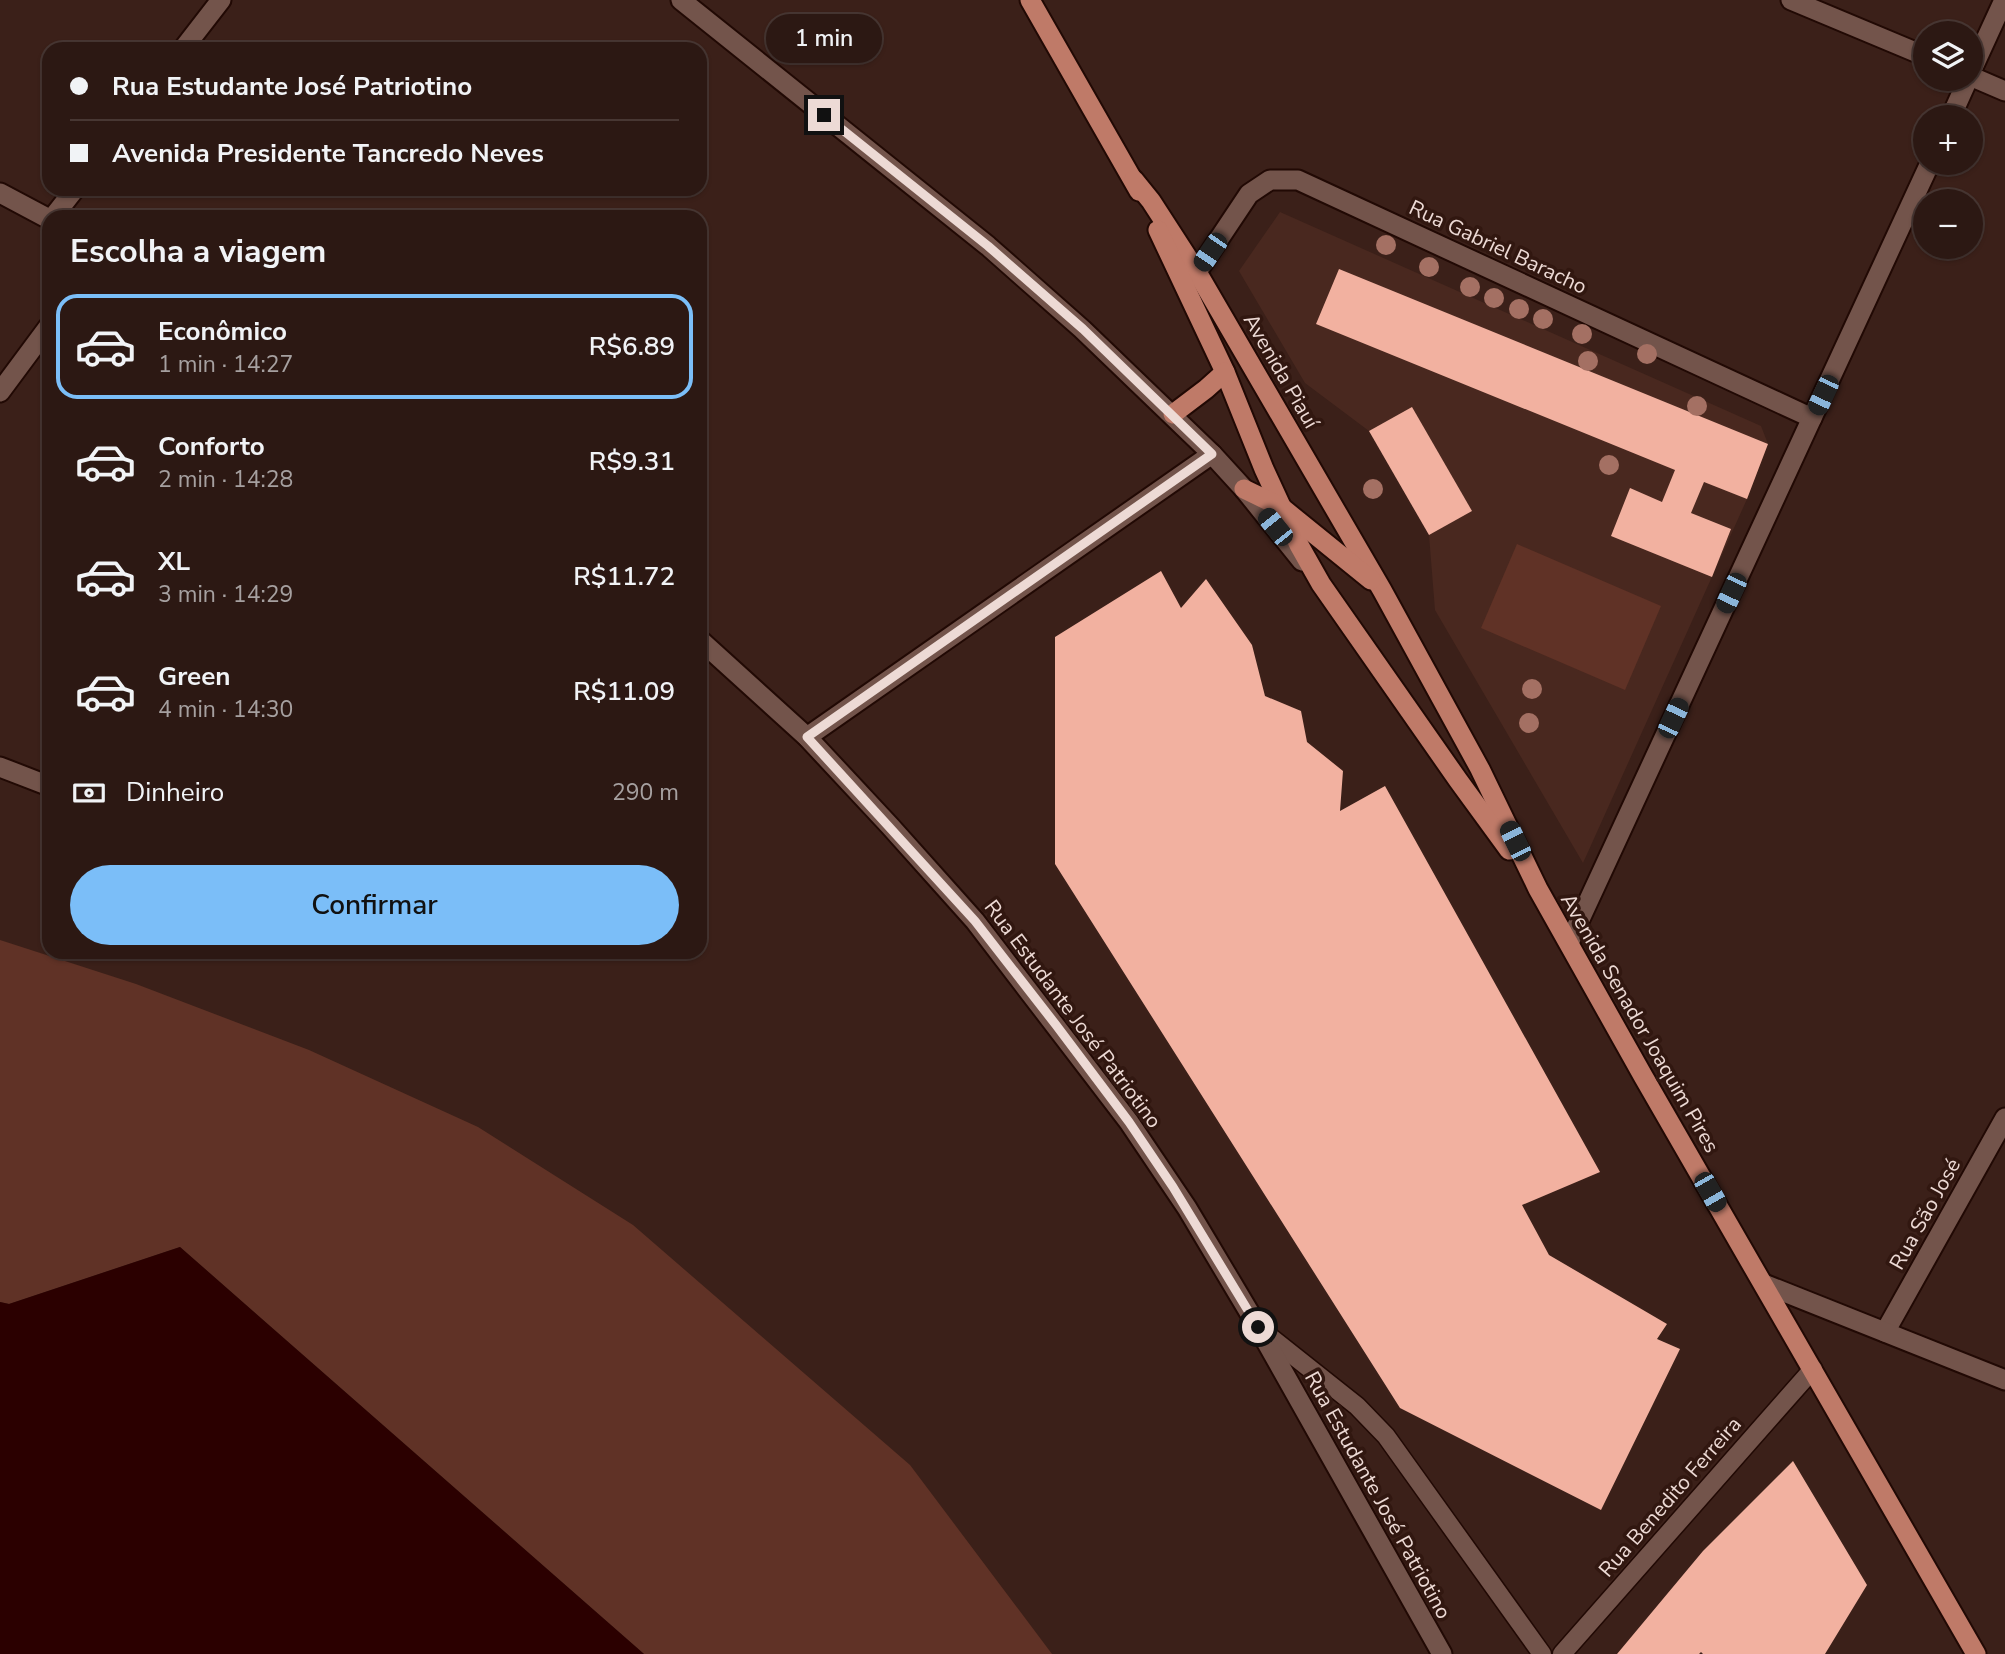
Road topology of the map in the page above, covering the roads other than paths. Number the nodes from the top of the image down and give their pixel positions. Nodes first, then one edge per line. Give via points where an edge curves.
1 (221, 0) edge
2 (681, 0) edge
3 (1030, 0) edge
4 (1791, 0) edge
5 (2004, 0) edge
6 (188, 42) edge
7 (1983, 47) edge
8 (1913, 52) edge
9 (1983, 82) edge
10 (2005, 91) edge
11 (1924, 175) edge
12 (1134, 180) junction
13 (0, 193) edge
14 (69, 196) edge
15 (58, 210) edge
16 (42, 214) edge
17 (1197, 272) junction
18 (42, 335) edge
19 (1225, 372) junction
20 (0, 392) edge
21 (1173, 414) junction
22 (1812, 418) junction
23 (1212, 454) junction
24 (1244, 489) junction
25 (1281, 507) junction
26 (1321, 584) junction
27 (1382, 590) junction
28 (707, 646) edge
29 (807, 737) junction
30 (0, 767) edge
31 (42, 783) edge
32 (1538, 889) junction
33 (1569, 943) junction
34 (2005, 1118) edge
35 (1764, 1284) junction
36 (1258, 1327) junction
37 (1885, 1332) junction
38 (1813, 1369) junction
39 (2005, 1380) edge
40 (1442, 1654) edge
41 (1542, 1654) edge
42 (1562, 1654) edge
43 (1976, 1654) edge

1 - 6 street
2 - 21 street via 988,246
3 - 12 main road, Avenida Piauí
4 - 8 street
5 - 7 street
9 - 10 street
11 - 22 street
12 - 17 main road, Avenida Piauí
12 - 19 main road, Avenida Piauí
13 - 16 street
14 - 15 street
17 - 22 street, Rua Gabriel Baracho via 1249,194 1270,180 1298,180
17 - 27 main road, Avenida Piauí
18 - 20 street
19 - 21 main road
19 - 25 main road, Avenida Piauí
21 - 23 street
22 - 33 street
23 - 24 street
23 - 29 street
24 - 25 main road
24 - 26 street
25 - 26 main road, Avenida Piauí
25 - 27 main road
26 - 32 main road, Avenida Piauí
27 - 32 main road, Avenida Senador Joaquim Pires via 1480,769
28 - 29 street, Rua Estudante José Patriotino
29 - 36 street, Rua Estudante José Patriotino via 975,921 1056,1025 1166,1176
30 - 31 street
32 - 33 main road, Avenida Senador Joaquim Pires
33 - 35 main road, Avenida Senador Joaquim Pires
34 - 37 street, Rua São José
35 - 37 street
35 - 38 main road, Avenida Senador Joaquim Pires
36 - 40 street, Rua Estudante José Patriotino
36 - 41 lane via 1357,1406 1386,1436
37 - 39 street
38 - 42 lane, Rua Benedito Ferreira
38 - 43 main road, Avenida Senador Joaquim Pires

